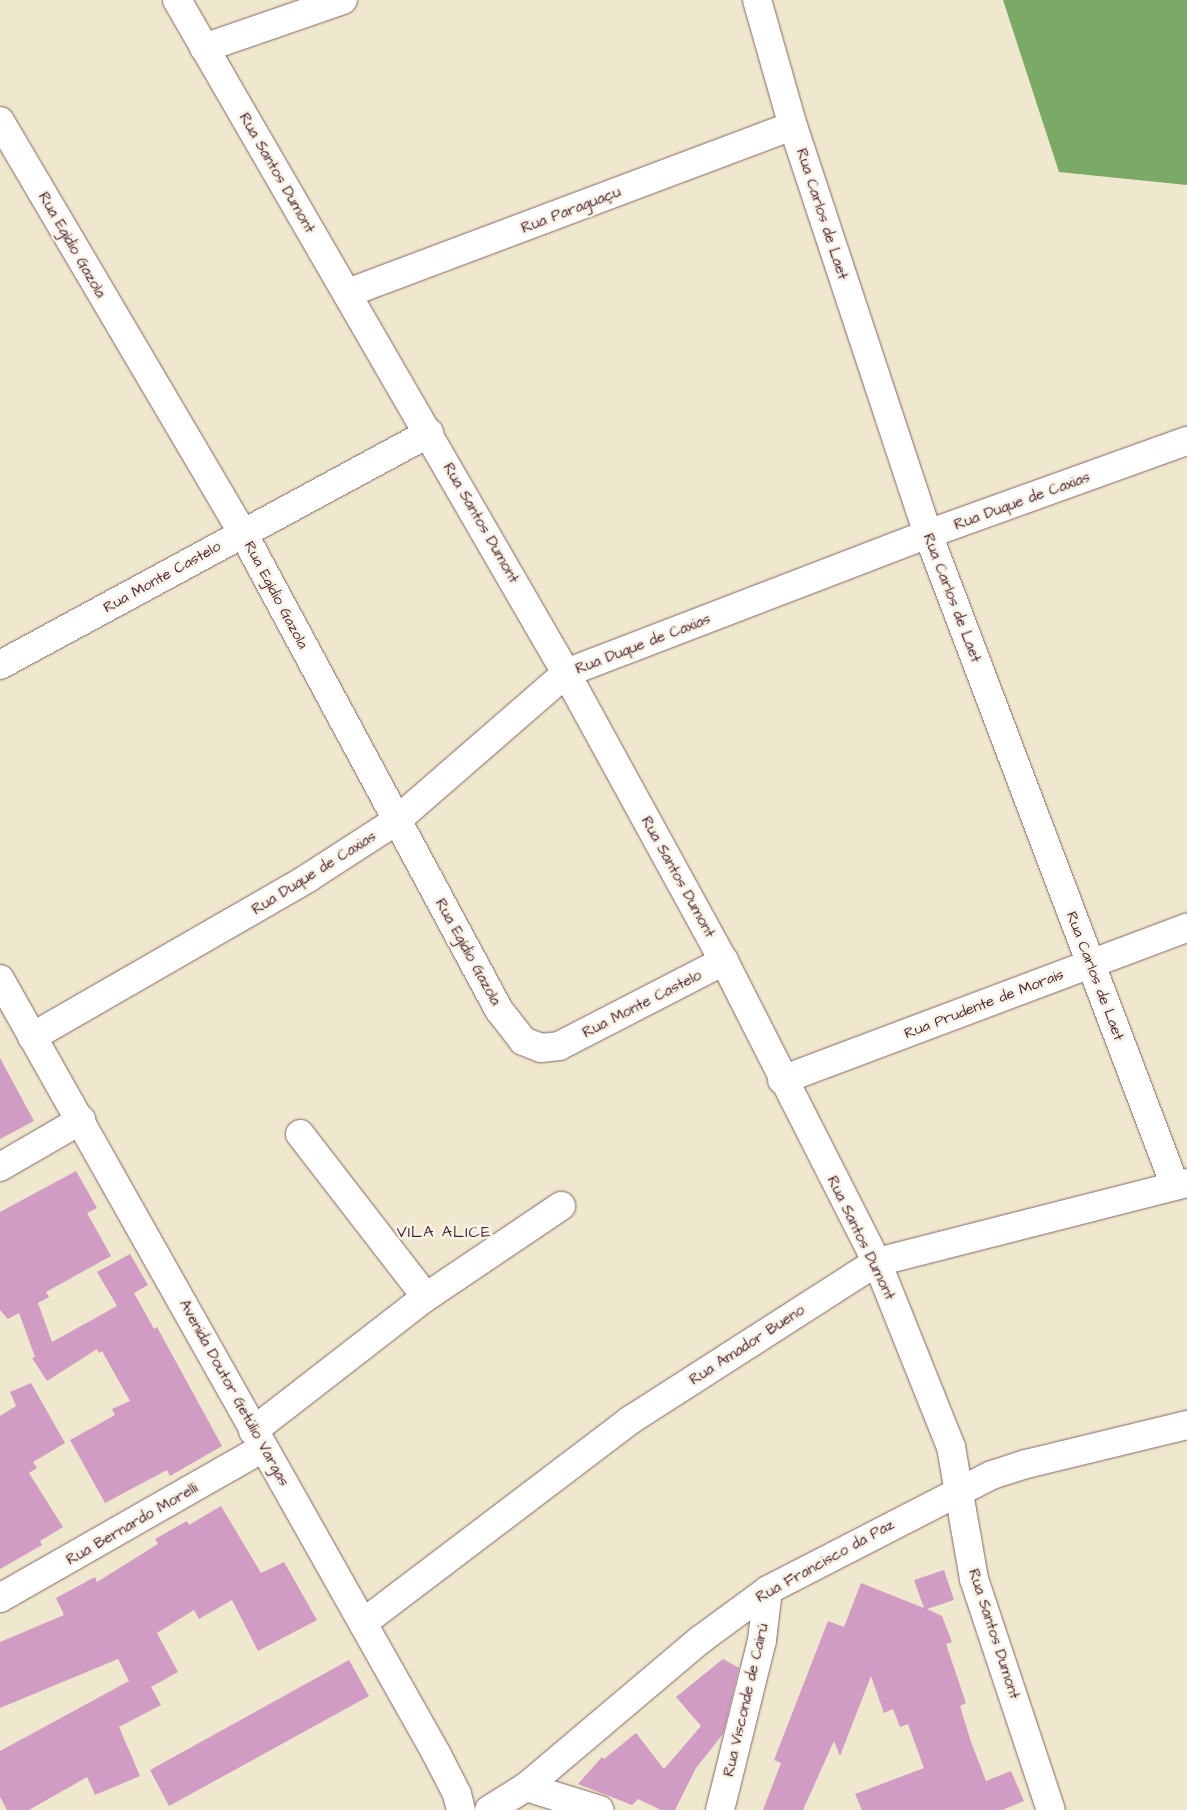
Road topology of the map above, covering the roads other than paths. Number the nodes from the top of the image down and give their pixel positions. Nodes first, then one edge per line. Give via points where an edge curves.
1 (177, 0) edge
2 (343, 0) edge
3 (757, 0) edge
4 (204, 48) junction
5 (0, 121) edge
6 (793, 126) junction
7 (348, 293) junction
8 (429, 433) junction
9 (1187, 441) edge
10 (243, 533) junction
11 (928, 534) junction
12 (0, 665) edge
13 (566, 673) junction
14 (396, 821) junction
15 (1187, 928) edge
16 (724, 961) junction
17 (1090, 964) junction
18 (0, 979) edge
19 (32, 1037) junction
20 (560, 1046) joint
21 (782, 1080) junction
22 (81, 1120) junction
23 (300, 1134) dead end
24 (0, 1167) edge
25 (1181, 1184) edge
26 (561, 1206) dead end
27 (877, 1262) junction
28 (426, 1298) junction
29 (1187, 1425) edge
30 (258, 1440) junction
31 (957, 1490) junction
32 (768, 1590) junction
33 (0, 1598) edge
34 (363, 1623) junction
35 (526, 1787) junction
36 (461, 1810) edge
37 (489, 1810) edge
38 (600, 1810) edge
39 (720, 1810) edge
40 (1051, 1810) edge

1 - 4 street, Rua Santos Dumont
2 - 4 street
3 - 6 street, Rua Carlos de Laet
4 - 7 street, Rua Santos Dumont
5 - 10 street, Rua Egídio Gazola
6 - 7 street, Rua Paraguaçu
6 - 11 street, Rua Carlos de Laet
7 - 8 street, Rua Santos Dumont
8 - 10 street, Rua Monte Castelo
8 - 13 street, Rua Santos Dumont
9 - 11 street, Rua Duque de Caxias
10 - 12 street, Rua Monte Castelo
10 - 14 street, Rua Egídio Gazola
11 - 13 street, Rua Duque de Caxias
11 - 17 street, Rua Carlos de Laet
13 - 14 street, Rua Duque de Caxias
13 - 16 street, Rua Santos Dumont
14 - 19 street, Rua Duque de Caxias via 308,878
14 - 20 street, Rua Egídio Gazola via 499,1010 523,1041 540,1048
15 - 17 street, Rua Prudente de Morais
16 - 20 street, Rua Monte Castelo
16 - 21 street, Rua Santos Dumont
17 - 21 street, Rua Prudente de Morais
17 - 25 street, Rua Carlos de Laet
18 - 19 street, Avenida Doutor Getúlio Vargas
19 - 22 street, Avenida Doutor Getúlio Vargas
21 - 27 street, Rua Santos Dumont
22 - 24 street
22 - 30 street, Avenida Doutor Getúlio Vargas
23 - 28 street
25 - 27 street, Rua Amador Bueno
26 - 28 street, Rua Bernardo Morelli
27 - 31 street, Rua Santos Dumont via 948,1438
27 - 34 street, Rua Amador Bueno via 629,1421
28 - 30 street, Rua Bernardo Morelli
29 - 31 street, Rua Francisco da Paz via 1026,1464
30 - 33 street, Rua Bernardo Morelli
30 - 34 street, Avenida Doutor Getúlio Vargas
31 - 32 street, Rua Francisco da Paz
31 - 40 street, Rua Santos Dumont via 974,1579
32 - 35 street, Rua Francisco da Paz via 700,1640
32 - 39 street, Rua Visconde de Cairú via 762,1640
34 - 36 street, Avenida Doutor Getúlio Vargas via 436,1752 457,1794
35 - 37 street, Rua Francisco da Paz
35 - 38 street

